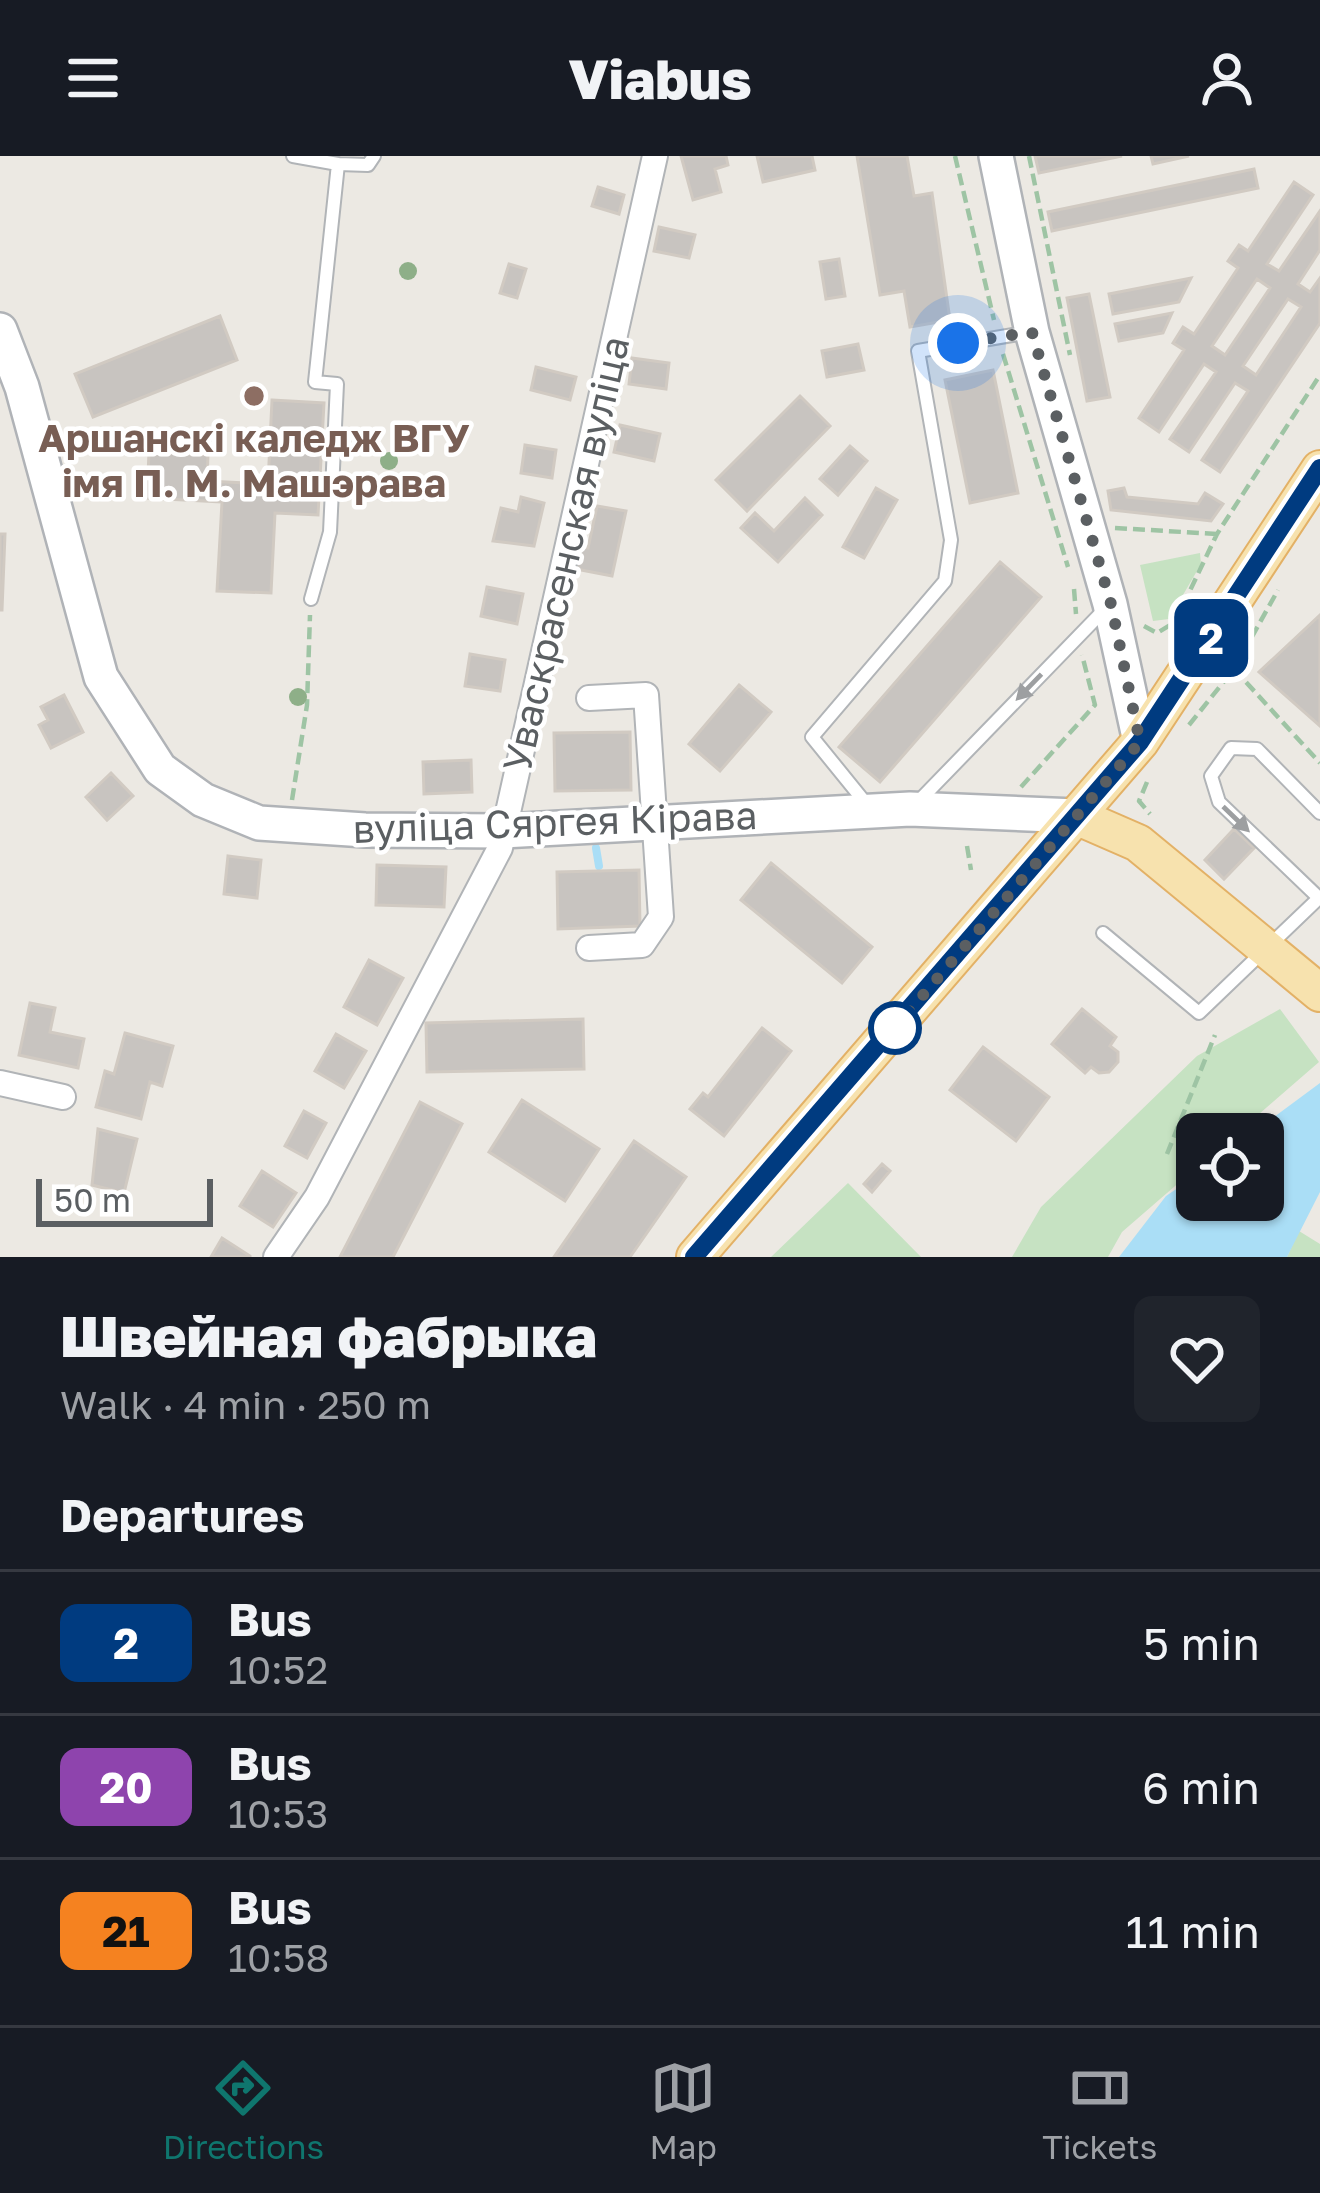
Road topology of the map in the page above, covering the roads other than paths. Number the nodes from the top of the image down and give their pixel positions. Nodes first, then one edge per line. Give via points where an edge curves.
1 (293, 156) edge
2 (374, 156) edge
3 (655, 156) edge
4 (996, 156) edge
5 (338, 164) junction
6 (0, 330) edge
7 (1032, 332) junction
8 (1320, 469) edge
9 (311, 598) road end
10 (1111, 604) junction
11 (589, 698) dead end
12 (1140, 742) junction
13 (910, 809) junction
14 (872, 811) junction
15 (1320, 813) edge
16 (1076, 816) junction
17 (653, 822) junction
18 (502, 831) junction
19 (1320, 897) edge
20 (1103, 933) dead end
21 (589, 948) dead end
22 (1267, 951) junction
23 (1320, 992) edge
24 (0, 1083) edge
25 (63, 1097) dead end
26 (275, 1257) edge
27 (694, 1257) edge

1 - 5 lane
2 - 5 lane via 368,166
3 - 18 street, Уваскрасенская вуліца
4 - 7 street
5 - 9 lane via 315,382 337,384 330,532
6 - 18 street, вуліца Сяргея Кірава via 101,677 160,769 203,800 260,823
7 - 10 street
7 - 14 lane via 918,351 951,540 945,581 812,737
8 - 12 main road
10 - 12 street
10 -> 13 lane
11 - 17 street via 646,695
12 - 16 main road
13 - 14 street, вуліца Сяргея Кірава
13 - 16 street, вуліца Сяргея Кірава
14 - 17 street, вуліца Сяргея Кірава
15 -> 19 lane via 1257,749 1231,748 1211,776 1219,802
16 - 22 main road via 1138,843
16 - 27 main road
17 - 18 street, вуліца Сяргея Кірава
17 - 21 street via 661,916 642,945
18 - 26 street, Уваскрасенская вуліца via 317,1198
19 - 22 lane
20 - 22 lane via 1199,1013
22 - 23 main road
24 - 25 street

